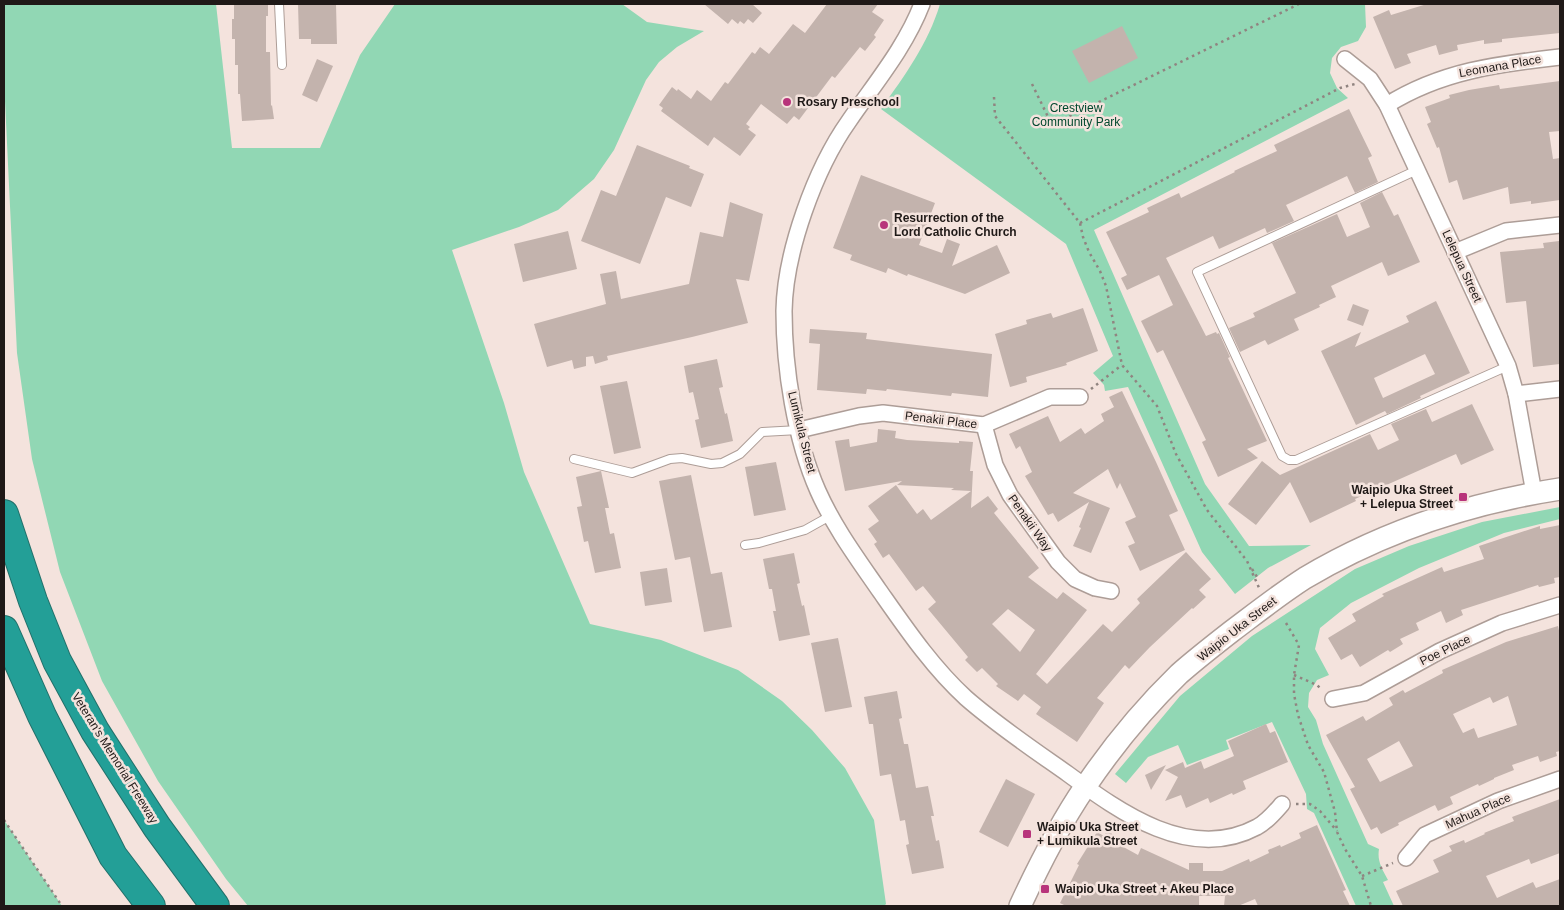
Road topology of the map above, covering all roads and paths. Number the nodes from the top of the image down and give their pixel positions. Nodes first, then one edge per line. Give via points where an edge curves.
1 (280, 4) edge
2 (922, 4) edge
3 (1299, 4) edge
4 (1560, 57) edge
5 (1345, 59) dead end
6 (282, 66) dead end
7 (1370, 79) junction
8 (1032, 84) dead end
9 (994, 97) dead end
10 (1387, 105) junction
11 (1417, 170) junction
12 (1080, 223) junction
13 (1560, 226) edge
14 (1455, 252) junction
15 (1122, 365) junction
16 (1508, 366) junction
17 (1560, 390) edge
18 (1516, 394) junction
19 (1080, 397) joint
20 (984, 425) junction
21 (798, 430) junction
22 (574, 459) dead end
23 (1560, 489) edge
24 (1534, 493) junction
25 (4, 514) edge
26 (830, 516) junction
27 (746, 545) dead end
28 (1247, 561) junction
29 (1259, 580) dead end
30 (1111, 591) dead end
31 (1266, 605) junction
32 (1560, 605) edge
33 (1286, 624) dead end
34 (4, 630) edge
35 (1294, 675) junction
36 (1333, 698) joint
37 (1560, 779) edge
38 (1085, 787) junction
39 (1282, 804) joint
40 (4, 820) edge
41 (1337, 832) junction
42 (1406, 858) joint
43 (1362, 876) junction
44 (62, 906) edge
45 (151, 906) edge
46 (215, 906) edge
47 (1020, 906) edge
48 (1371, 906) edge

1 - 6 lane
2 - 21 street, Lumikula Street via 893,60 829,154 799,230 786,282 784,309 787,366
3 - 8 path via 1052,125
4 - 10 street, Leomana Place via 1500,64 1448,76 1404,94
5 - 7 street, Lelepua Street
7 - 10 street, Lelepua Street
7 - 12 path via 1340,88
9 - 12 path via 995,116
10 - 11 street, Lelepua Street
11 - 14 street, Lelepua Street
11 - 16 lane via 1197,272 1282,456 1296,460
12 - 15 path via 1082,237 1106,286
13 - 14 street via 1506,231
14 - 16 street, Lelepua Street
15 - 19 path
15 - 28 path via 1157,406 1176,454 1207,510
16 - 18 street, Lelepua Street
17 - 18 street
18 - 24 street, Lelepua Street
19 - 20 street, Penakii Place via 1050,397
20 - 21 street, Penakii Place via 882,413
20 - 30 street, Penakii Way via 995,465 1010,495 1058,562 1075,579
21 - 22 lane via 762,432 740,454 722,463 670,459 632,473
21 - 26 street, Lumikula Street via 808,467
23 - 24 street, Waipio Uka Street
24 - 31 street, Waipio Uka Street via 1459,511 1401,531 1305,579
25 - 46 highway, Veteran's Memorial Freeway via 57,661 95,731 157,827
26 - 27 lane via 805,530
26 - 38 street, Lumikula Street via 889,604 945,675 966,697
28 - 29 path
28 - 31 path
31 - 38 street, Waipio Uka Street via 1206,652 1156,698
32 - 36 street, Poe Place via 1502,623 1440,651 1364,693
33 - 35 path via 1299,645
34 - 45 highway via 42,716 113,856
35 - 36 path via 1317,685
35 - 41 path via 1298,715 1308,744 1324,772
37 - 42 street, Mahua Place via 1498,801 1425,835
38 - 39 street, Lumikula Street via 1132,818 1186,837 1238,836 1260,826
38 - 47 street, Waipio Uka Street via 1058,830
39 - 41 path via 1310,804
40 - 44 path
41 - 43 path
42 - 43 path
43 - 48 path

